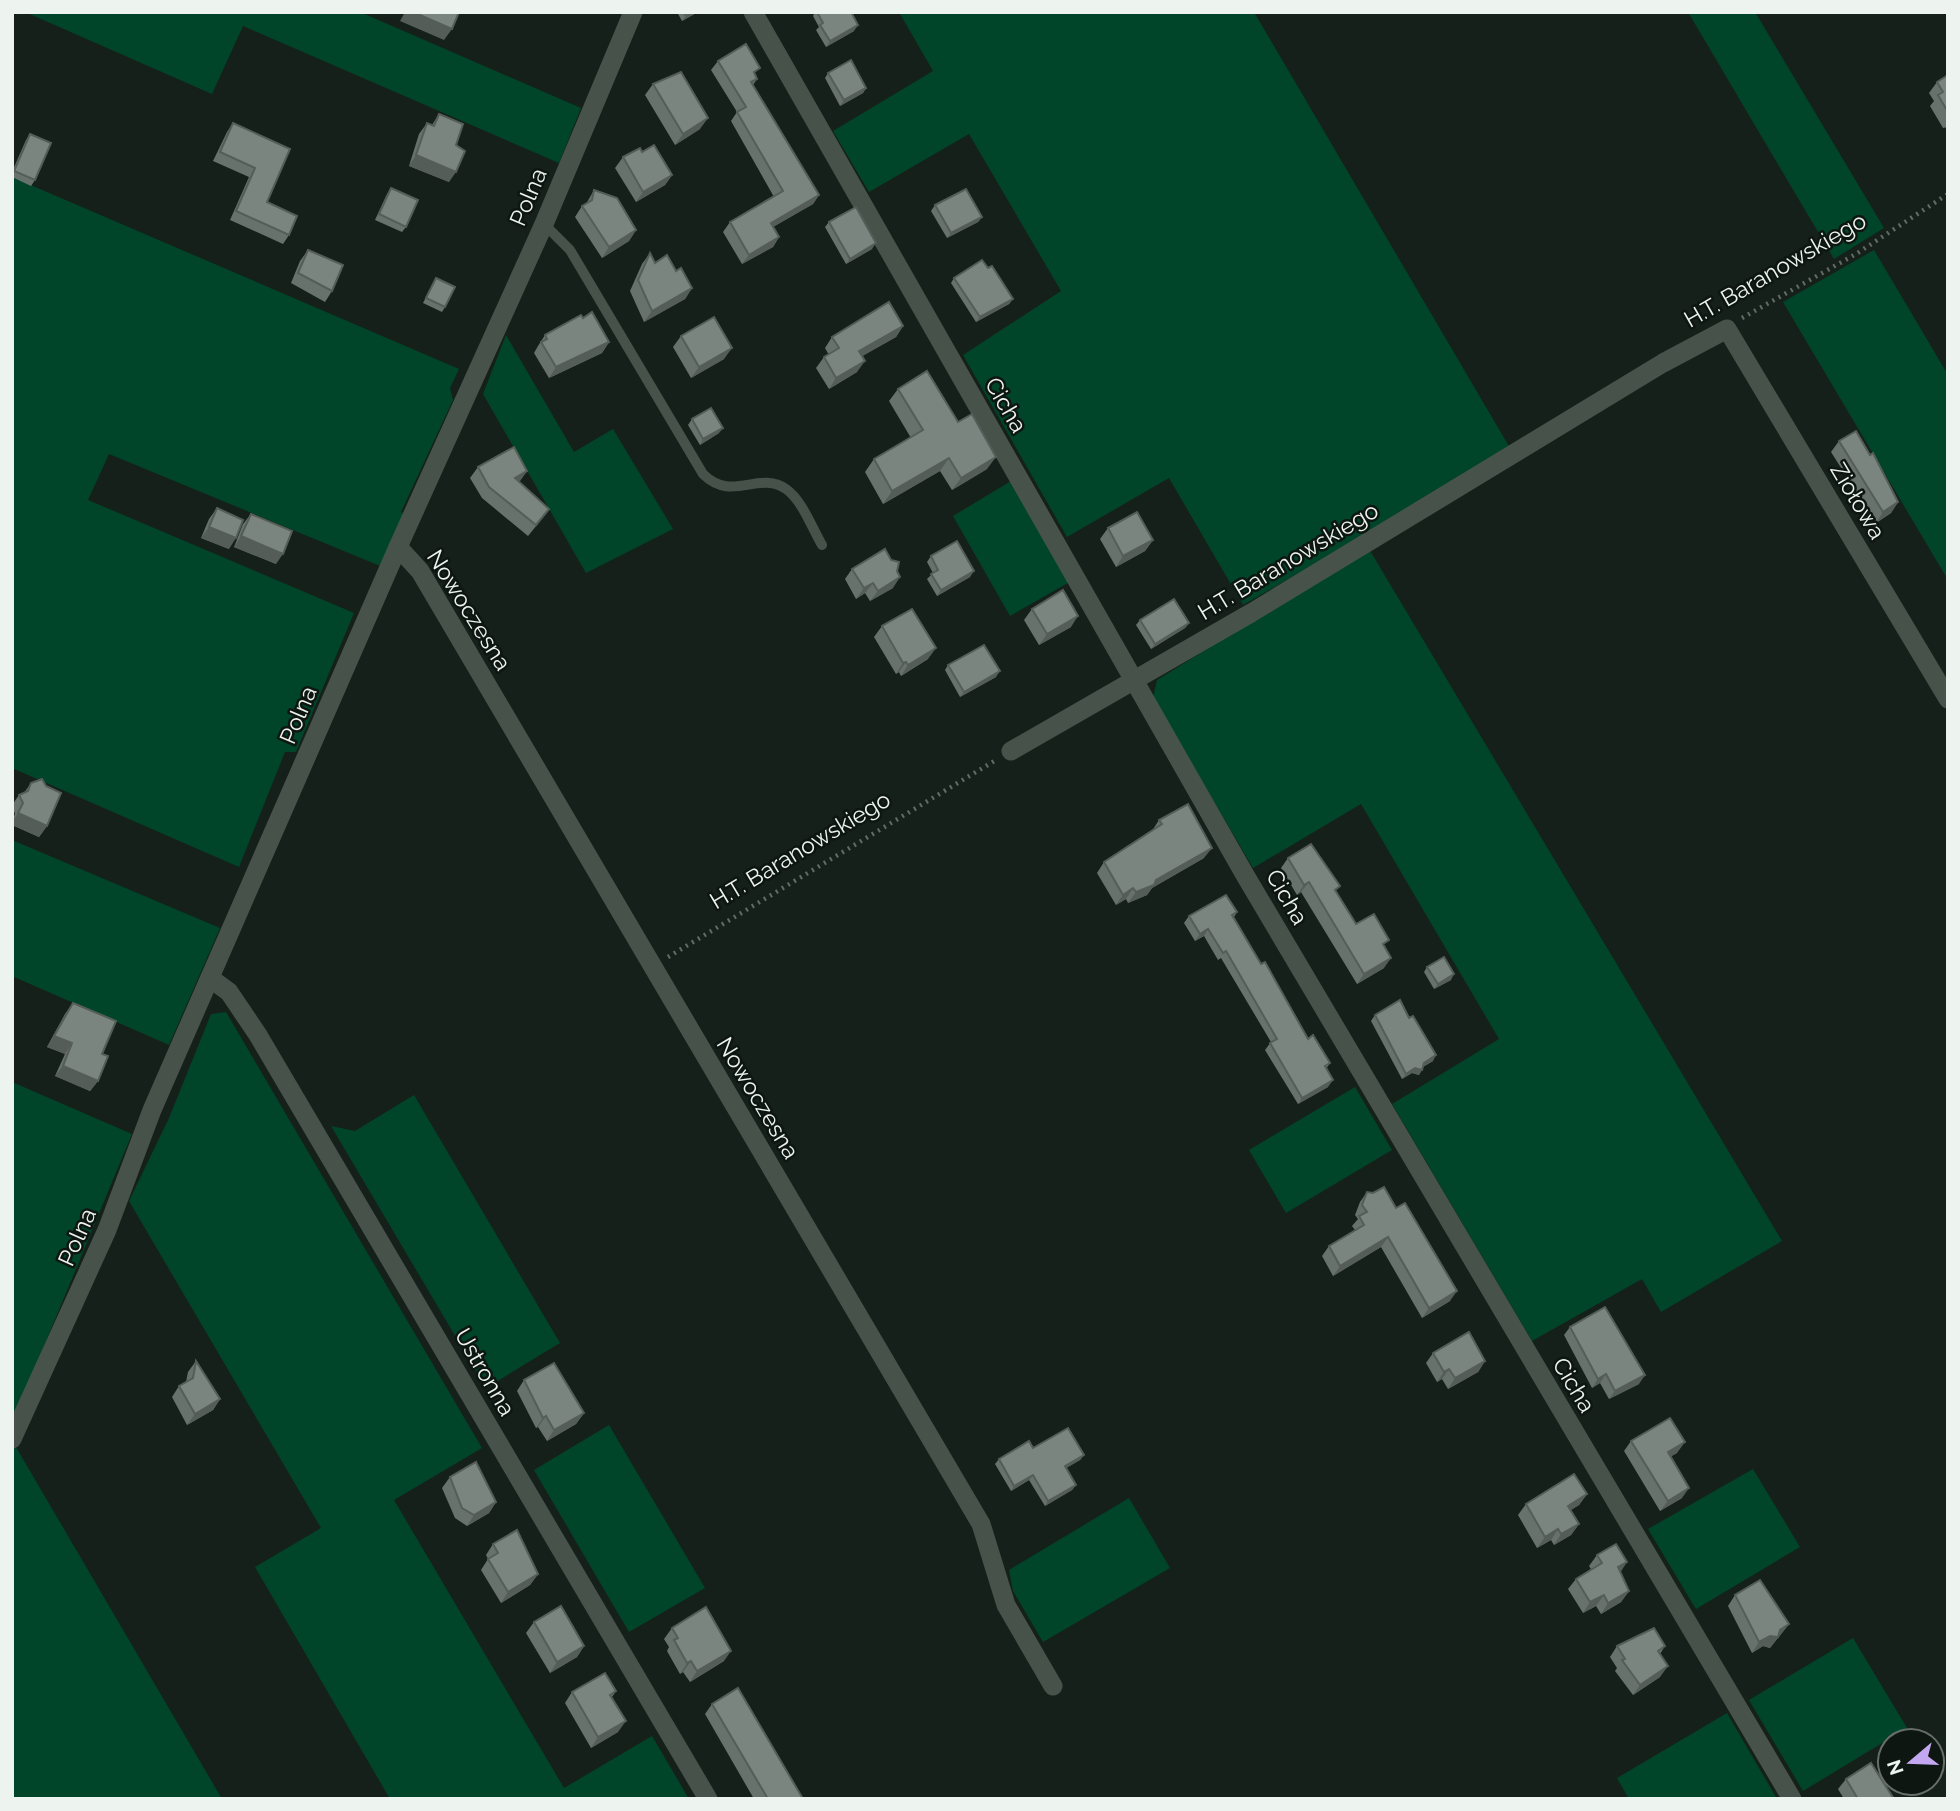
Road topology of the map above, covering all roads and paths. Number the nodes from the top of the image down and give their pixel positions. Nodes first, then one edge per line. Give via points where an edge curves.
1 (633, 12) edge
2 (753, 12) edge
3 (1948, 194) edge
4 (544, 224) junction
5 (1727, 328) junction
6 (822, 545) dead end
7 (398, 547) junction
8 (1134, 680) junction
9 (1948, 699) edge
10 (1011, 751) joint
11 (652, 966) junction
12 (210, 978) junction
13 (12, 1439) edge
14 (1053, 1686) dead end
15 (708, 1799) edge
16 (1792, 1799) edge

1 - 4 street, Polna
2 - 8 street, Cicha
3 - 5 path, H.T. Baranowskiego via 1856,254
4 - 6 lane via 570,250 703,474 725,488 757,483 782,486
4 - 7 street, Polna
5 - 8 street, H.T. Baranowskiego
5 - 9 street, Ziołowa
7 - 11 street, Nowoczesna via 420,571
7 - 12 street, Polna
8 - 10 street, H.T. Baranowskiego
8 - 16 street, Cicha via 1531,1363
10 - 11 path, H.T. Baranowskiego
11 - 14 street, Nowoczesna via 981,1524 1006,1605
12 - 13 street, Polna via 152,1110 107,1230
12 - 15 street, Ustronna via 229,992 258,1035

